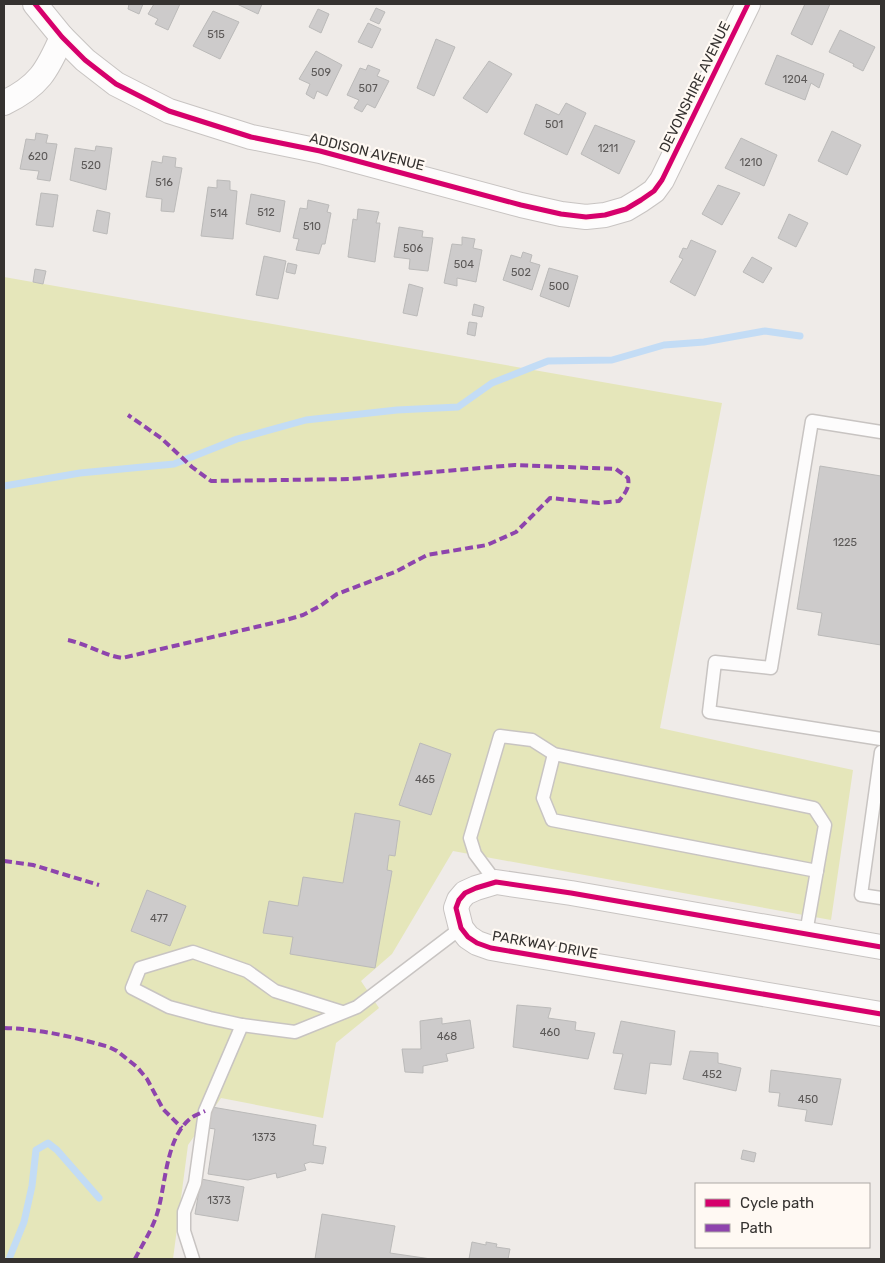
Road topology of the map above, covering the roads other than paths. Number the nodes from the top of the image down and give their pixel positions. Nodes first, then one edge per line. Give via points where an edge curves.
1 (35, 4) edge
2 (748, 4) edge
3 (62, 37) junction
4 (4, 103) edge
5 (662, 180) joint
6 (881, 432) edge
7 (881, 738) edge
8 (881, 752) edge
9 (554, 754) junction
10 (817, 871) junction
11 (496, 882) junction
12 (881, 898) edge
13 (461, 928) junction
14 (806, 934) junction
15 (881, 947) edge
16 (342, 1012) junction
17 (881, 1014) edge
18 (242, 1025) junction
19 (193, 1259) edge

1 - 3 street, ADDISON AVENUE
2 - 5 street, DEVONSHIRE AVENUE
3 - 4 street via 38,81
3 - 5 street, ADDISON AVENUE via 116,84 169,111 251,137 320,151 545,210 586,218 605,215 642,200
6 - 7 lane via 812,422 771,668 715,662 709,712
8 - 12 lane via 861,894
9 - 10 lane via 814,808 825,825
9 - 10 lane via 543,798 552,820
9 - 11 lane via 532,740 500,736 470,838 475,854
10 - 14 lane
11 - 13 street via 465,893 459,900 456,908
11 - 14 street via 572,892
13 - 16 lane via 357,1008
13 - 17 street, PARKWAY DRIVE via 468,937 491,948
14 - 15 street
16 - 18 lane via 295,1032
16 - 18 lane via 275,991 247,971 193,952 140,968 132,988 169,1007
18 - 19 lane via 205,1111 195,1183 184,1212 184,1231

